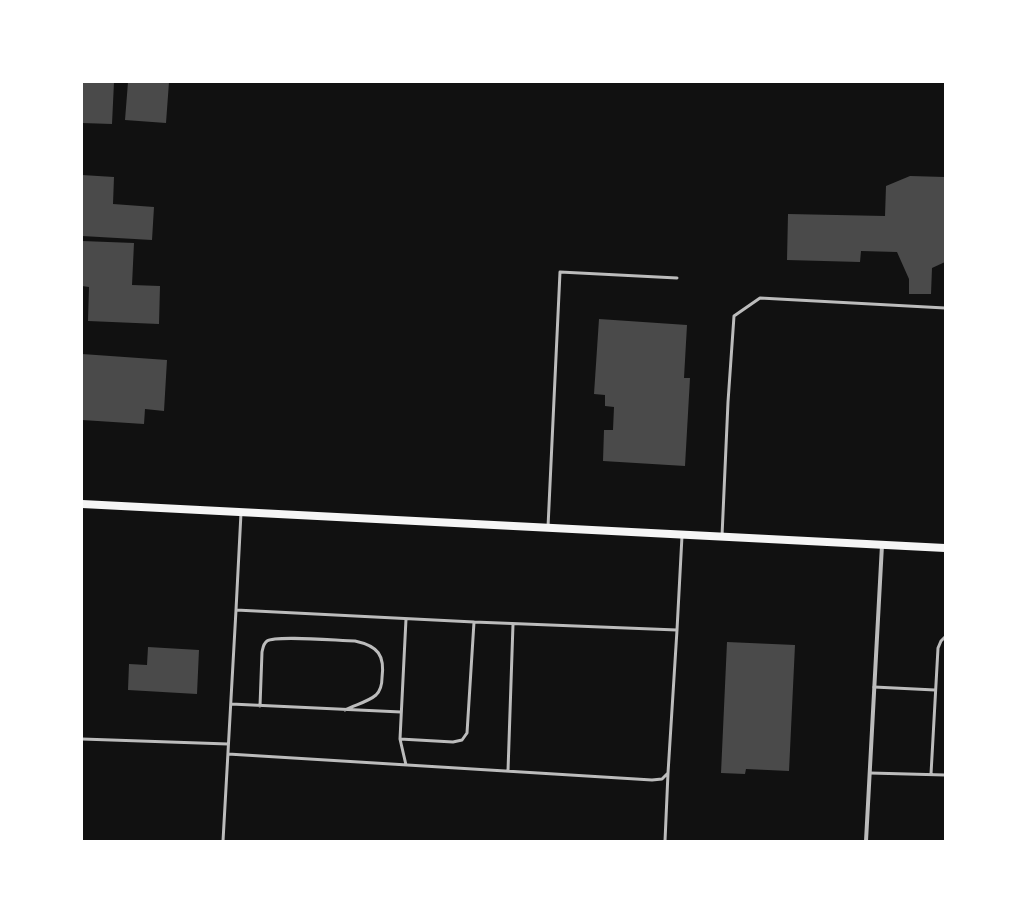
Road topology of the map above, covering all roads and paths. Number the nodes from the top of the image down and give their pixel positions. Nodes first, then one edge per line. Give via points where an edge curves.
1 (677, 278) dead end
2 (945, 308) edge
3 (82, 504) edge
4 (241, 512) junction
5 (548, 527) junction
6 (682, 535) junction
7 (722, 537) junction
8 (882, 545) junction
9 (945, 548) edge
10 (236, 610) junction
11 (406, 619) junction
12 (474, 622) junction
13 (513, 624) junction
14 (677, 630) junction
15 (945, 637) edge
16 (874, 687) junction
17 (935, 690) junction
18 (231, 704) junction
19 (260, 706) junction
20 (345, 710) junction
21 (401, 712) junction
22 (400, 738) junction
23 (82, 739) edge
24 (228, 744) junction
25 (228, 754) junction
26 (406, 765) junction
27 (508, 771) junction
28 (668, 773) junction
29 (870, 773) junction
30 (931, 774) junction
31 (945, 775) edge
32 (223, 841) edge
33 (665, 841) edge
34 (866, 841) edge

1 - 5 lane via 560,272
2 - 7 lane via 760,298 734,316
3 - 4 main road
4 - 5 main road
4 - 10 lane
5 - 6 main road
6 - 7 main road
6 - 14 lane
7 - 8 main road
8 - 9 main road
8 - 16 street
10 - 11 lane
10 - 18 lane
11 - 12 lane
11 - 21 lane
12 - 13 lane
12 - 22 lane via 467,733 462,740 453,742
13 - 14 lane
13 - 27 lane
14 - 28 lane
15 - 17 lane via 938,648
16 - 17 lane
16 - 29 street
17 - 30 lane
18 - 19 lane
18 - 24 lane
19 - 20 lane
19 - 20 lane via 262,652 268,640 281,638 366,643 379,653 383,661 381,686 376,695
20 - 21 lane
21 - 22 lane
22 - 26 lane
23 - 24 lane
24 - 25 lane
25 - 26 lane
25 - 32 lane
26 - 27 lane
27 - 28 lane via 652,780 662,779
28 - 33 lane
29 - 30 lane
29 - 34 street
30 - 31 lane

